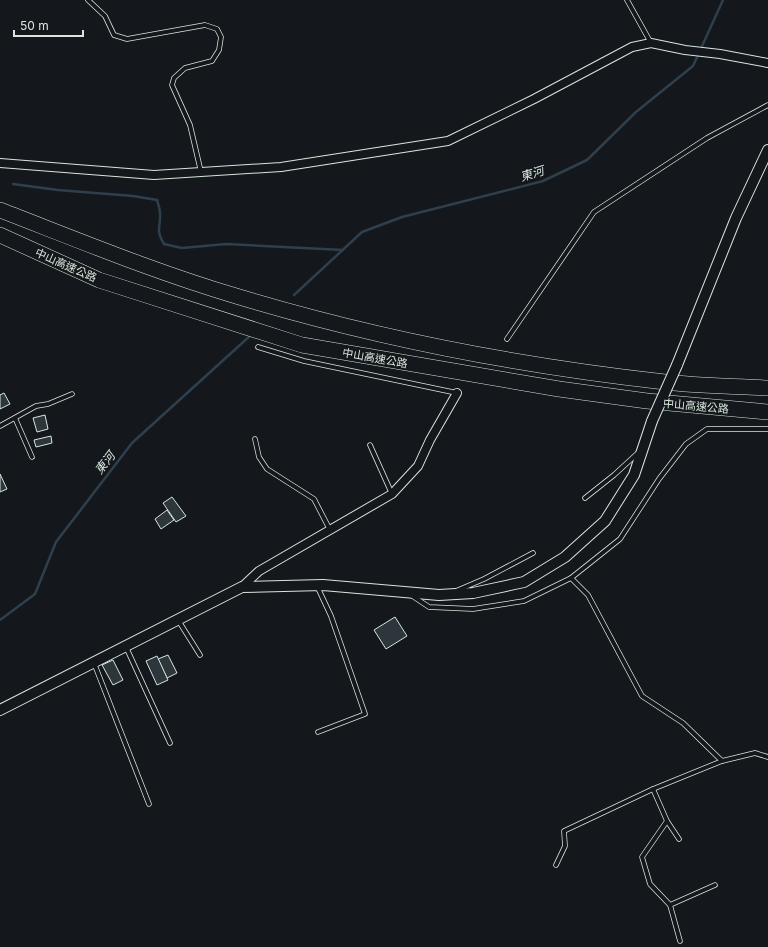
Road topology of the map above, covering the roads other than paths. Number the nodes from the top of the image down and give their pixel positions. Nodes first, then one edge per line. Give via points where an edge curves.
1 (88, 0) edge
2 (627, 0) edge
3 (651, 43) junction
4 (768, 63) edge
5 (768, 104) edge
6 (768, 150) edge
7 (0, 163) edge
8 (201, 172) junction
9 (0, 210) edge
10 (0, 235) edge
11 (507, 339) dead end
12 (258, 347) dead end
13 (768, 388) edge
14 (457, 393) joint
15 (72, 394) dead end
16 (768, 412) edge
17 (15, 418) junction
18 (0, 426) edge
19 (768, 429) edge
20 (255, 439) dead end
21 (370, 445) dead end
22 (643, 448) junction
23 (32, 457) dead end
24 (392, 494) junction
25 (585, 498) dead end
26 (330, 530) junction
27 (533, 553) dead end
28 (571, 578) junction
29 (317, 585) junction
30 (242, 587) junction
31 (405, 592) junction
32 (448, 594) junction
33 (178, 620) junction
34 (126, 646) junction
35 (200, 655) dead end
36 (94, 662) junction
37 (0, 710) edge
38 (318, 732) dead end
39 (170, 743) dead end
40 (768, 757) edge
41 (722, 761) junction
42 (653, 789) junction
43 (149, 804) dead end
44 (667, 821) junction
45 (679, 839) dead end
46 (556, 865) dead end
47 (715, 885) dead end
48 (670, 905) junction
49 (680, 941) dead end

1 - 8 lane via 105,16 114,35 127,39 205,25 217,29 221,37 219,50 212,61 185,68 174,78 172,85 190,125
2 - 3 lane
3 - 4 street
3 - 8 street via 632,47 448,141 280,167
5 - 11 lane via 707,138 594,212
6 - 22 street, bridge via 736,218
7 - 8 street via 154,175
9 - 13 highway, 中山高速公路 via 103,251 234,296 379,335 564,369 667,383
10 - 16 highway, 中山高速公路 via 99,280 302,345 647,402
12 - 14 lane via 304,361
14 - 24 street via 418,466
15 - 17 lane via 36,406
17 - 18 lane
17 - 23 lane
19 - 28 lane via 707,429 686,444 659,479 620,539
20 - 26 lane via 259,457 267,469 314,499
21 - 24 lane
22 - 25 lane
22 - 32 street via 634,475 605,521 565,557 524,582 473,593
24 - 26 street
26 - 30 street via 259,572
27 - 32 lane via 484,579
28 - 31 lane via 524,601 473,609 429,607
28 - 41 lane via 588,595 642,696 683,723
29 - 30 street
29 - 31 street
29 - 38 lane via 331,616 365,714
30 - 33 street
31 - 32 street
33 - 34 street
33 - 35 lane
34 - 36 street
34 - 39 lane
36 - 37 street
36 - 43 lane
40 - 41 lane via 755,753
41 - 42 lane
42 - 44 lane
42 - 46 lane via 564,831 565,846
44 - 45 lane
44 - 48 lane via 642,857 650,884
47 - 48 lane
48 - 49 lane

